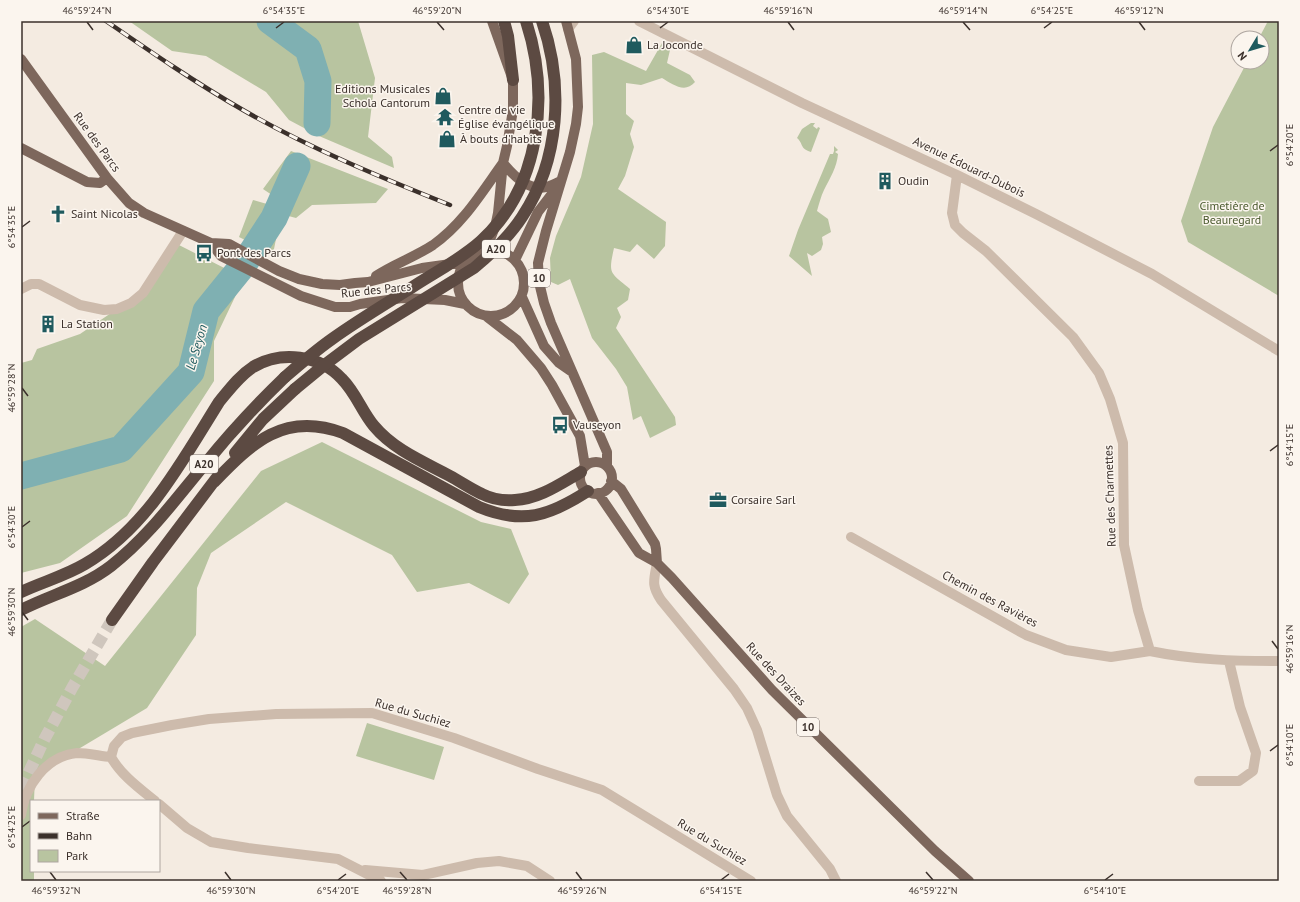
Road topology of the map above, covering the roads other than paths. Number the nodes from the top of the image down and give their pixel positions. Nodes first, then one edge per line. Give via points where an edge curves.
1 (492, 21) edge
2 (504, 21) edge
3 (526, 21) edge
4 (542, 21) edge
5 (639, 21) edge
6 (570, 24) edge
7 (21, 59) edge
8 (513, 80) junction
9 (21, 148) edge
10 (503, 163) junction
11 (957, 175) junction
12 (107, 178) junction
13 (561, 181) junction
14 (183, 231) junction
15 (211, 243) junction
16 (486, 250) junction
17 (515, 260) junction
18 (465, 262) junction
19 (368, 282) junction
20 (21, 289) edge
21 (522, 297) junction
22 (465, 304) junction
23 (486, 316) junction
24 (1279, 351) edge
25 (572, 372) junction
26 (607, 466) junction
27 (583, 469) junction
28 (611, 481) junction
29 (214, 482) junction
30 (593, 492) junction
31 (851, 537) dead end
32 (657, 563) junction
33 (21, 592) edge
34 (21, 610) edge
35 (112, 620) tunnel mouth
36 (1150, 651) junction
37 (1229, 661) junction
38 (1279, 661) edge
39 (111, 757) junction
40 (1199, 782) dead end
41 (154, 800) edge
42 (160, 805) edge
43 (21, 815) edge
44 (361, 870) junction
45 (381, 881) edge
46 (550, 881) edge
47 (751, 881) edge
48 (836, 881) edge
49 (969, 881) edge

1 - 8 main road
2 - 8 highway
3 - 34 highway, A20, bridge via 537,64 539,89 535,141 518,190 493,228 452,263 332,339 285,377 250,411 148,533 126,554 90,580
4 - 29 highway, A20, bridge via 553,64 556,92 555,123 545,169 536,193 522,218 491,254 474,268 359,339 295,389 263,419
5 - 11 street, Avenue Édouard-Dubois
6 - 13 main road, 10 via 576,59 578,96 576,124
7 - 12 main road, Rue des Parcs
8 - 10 main road via 513,110
9 - 12 main road via 87,182 100,183
10 - 13 main road via 519,180 531,186 545,187
10 - 16 main road via 496,220
10 - 19 main road, Rue des Parcs via 465,217 450,231 433,245 388,268
11 - 24 street, Avenue Édouard-Dubois via 1152,274
11 - 36 street, Rue des Charmettes via 952,213 955,225 986,251 1073,337 1099,373 1110,399 1123,443 1124,545
12 - 14 main road, Rue des Parcs via 129,203
13 - 17 main road, 10 via 538,212
13 - 25 main road, 10 via 538,263 539,282 550,323
14 - 15 main road, Rue des Parcs
14 - 20 street via 143,294 117,309 104,310 80,305 40,284 31,284
15 - 19 main road, Rue des Parcs via 229,244 279,271 305,281 322,284
15 - 22 main road, Rue des Parcs via 221,256 301,296 335,307 402,298 445,300
16 - 17 main road via 497,250
16 - 18 main road via 476,253
17 - 21 main road via 520,266 525,282
18 - 19 main road, Rue des Parcs via 422,268
18 - 22 main road via 458,283
21 - 23 main road via 507,313
21 - 25 main road, 10 via 544,346 559,363
22 - 23 main road via 471,310
23 - 27 main road via 517,340 552,385 580,436
25 - 26 main road, 10 via 607,452
26 - 27 main road via 593,462
26 - 28 main road via 612,476
27 - 30 main road via 581,483
27 - 33 highway via 538,495 526,499 504,500 482,494 410,455 387,439 368,418 349,386 328,367 304,358 278,358 252,368 229,390 159,496 119,539 86,564
28 - 30 main road via 607,489
28 - 32 main road via 621,489 655,544
29 - 30 highway via 253,444 288,428 310,426 331,428 343,433 479,507 502,515 538,515
29 - 35 highway, A20
30 - 32 main road, Rue des Draizes / 10 via 639,553
31 - 36 street, Chemin des Ravières via 1039,640 1066,650 1111,657
32 - 48 street via 655,591 747,708 757,730 776,795 787,816 830,869
32 - 49 main road, Rue des Draizes / 10 via 772,690 935,851
36 - 37 street via 1181,657
37 - 38 street
37 - 40 street via 1240,707 1256,753 1253,771 1239,781
39 - 41 street via 124,774
39 - 43 street via 78,753 56,760 40,771 31,784 22,803
39 - 47 street, Rue du Suchiez via 114,746 122,737 172,725 209,719 276,714 372,713 454,738 602,790
42 - 44 street via 187,828 211,842 338,859
44 - 45 street
44 - 46 street via 423,875 477,863 499,861 527,866

